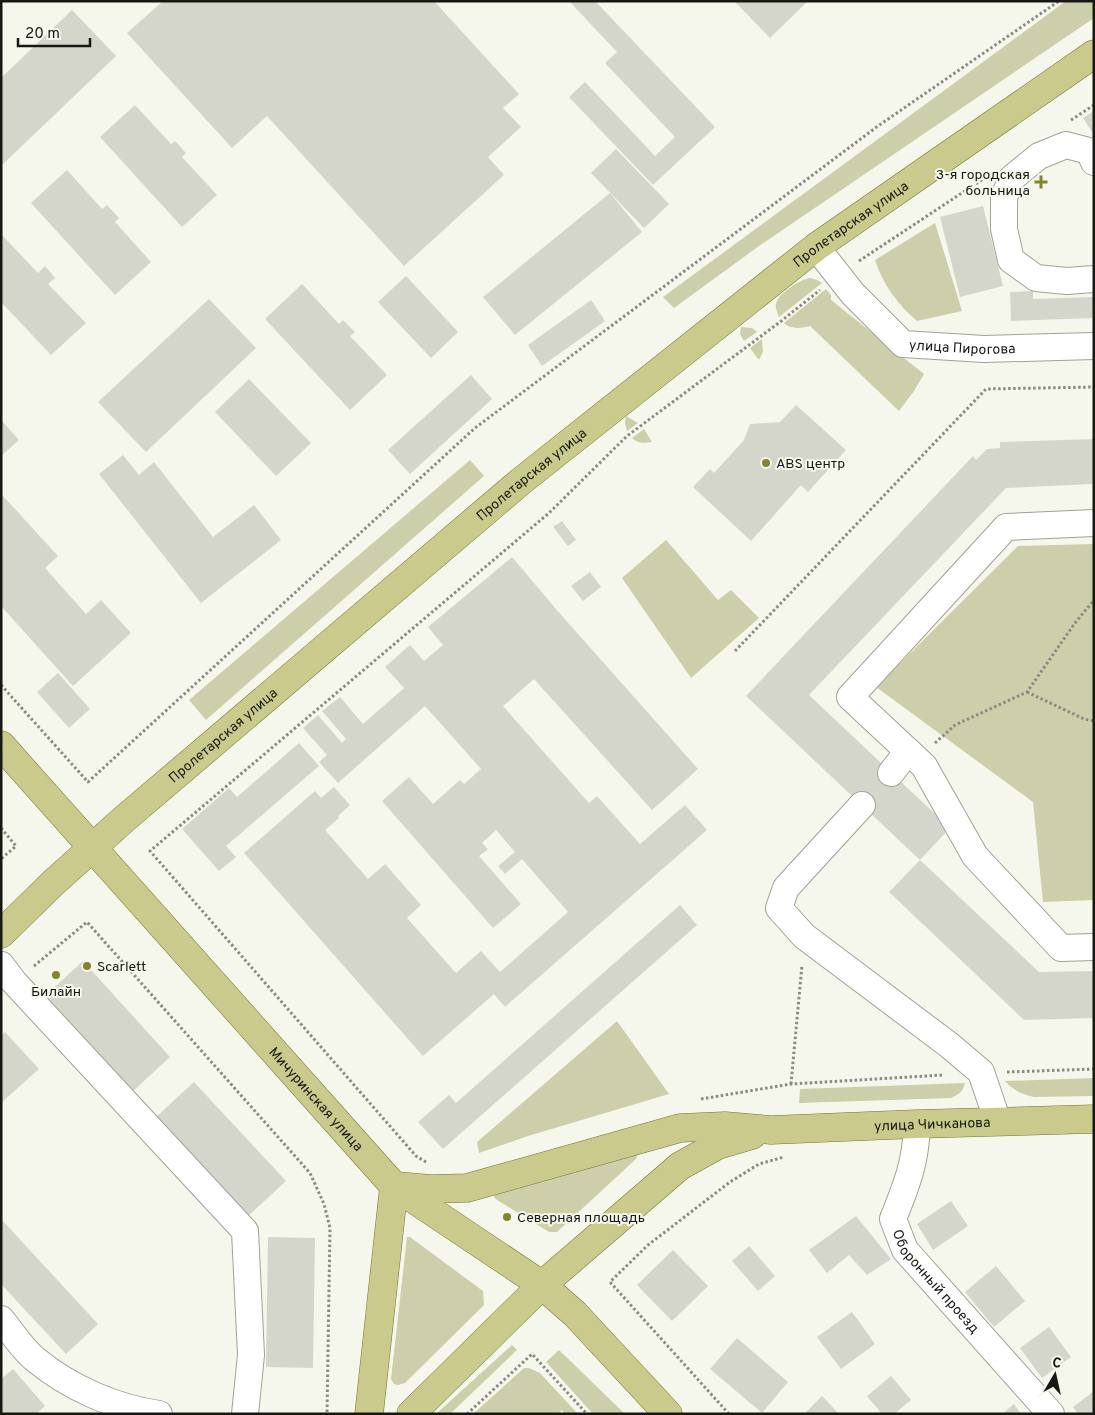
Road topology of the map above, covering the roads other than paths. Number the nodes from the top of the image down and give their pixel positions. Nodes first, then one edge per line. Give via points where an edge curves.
1 (1094, 54) edge
2 (1094, 162) edge
3 (816, 246) junction
4 (1094, 279) edge
5 (1094, 346) edge
6 (1094, 523) edge
7 (1, 745) edge
8 (916, 758) junction
9 (891, 773) tunnel mouth
10 (862, 805) tunnel mouth
11 (93, 848) junction
12 (1, 934) edge
13 (1094, 947) edge
14 (8, 974) edge
15 (1094, 1119) edge
16 (998, 1122) junction
17 (917, 1124) junction
18 (771, 1130) junction
19 (394, 1186) junction
20 (542, 1285) junction
21 (1, 1319) edge
22 (159, 1414) edge
23 (246, 1414) edge
24 (369, 1414) edge
25 (411, 1414) edge
26 (668, 1414) edge
27 (1051, 1414) edge

1 - 3 main road, Пролетарская улица
2 - 4 street via 1089,151 1066,145 1039,156 1012,178 1004,198 1004,229 1012,260 1036,278
3 - 5 street, улица Пирогова via 852,294 903,344 984,349
3 - 11 main road, Пролетарская улица via 520,482
6 - 8 street via 1006,527 850,697
7 - 11 main road, Мичуринская улица
8 - 9 street
8 - 13 street via 975,856 1061,948
10 - 16 street via 786,888 779,908 804,936 981,1072
11 - 12 main road, Пролетарская улица
11 - 19 main road, Мичуринская улица
14 - 23 street via 245,1231 251,1355
15 - 16 main road, улица Чичканова
16 - 17 main road, улица Чичканова
17 - 18 main road, улица Чичканова
17 - 27 street, Оборонный проезд via 909,1180 892,1219 905,1250
18 - 19 main road via 725,1126 680,1128 467,1188
18 - 20 main road via 718,1145 680,1166
19 - 20 main road, Мичуринская улица
19 - 24 main road
20 - 25 main road
20 - 26 main road, Мичуринская улица via 575,1314
21 - 22 street via 35,1360 77,1388 138,1411

